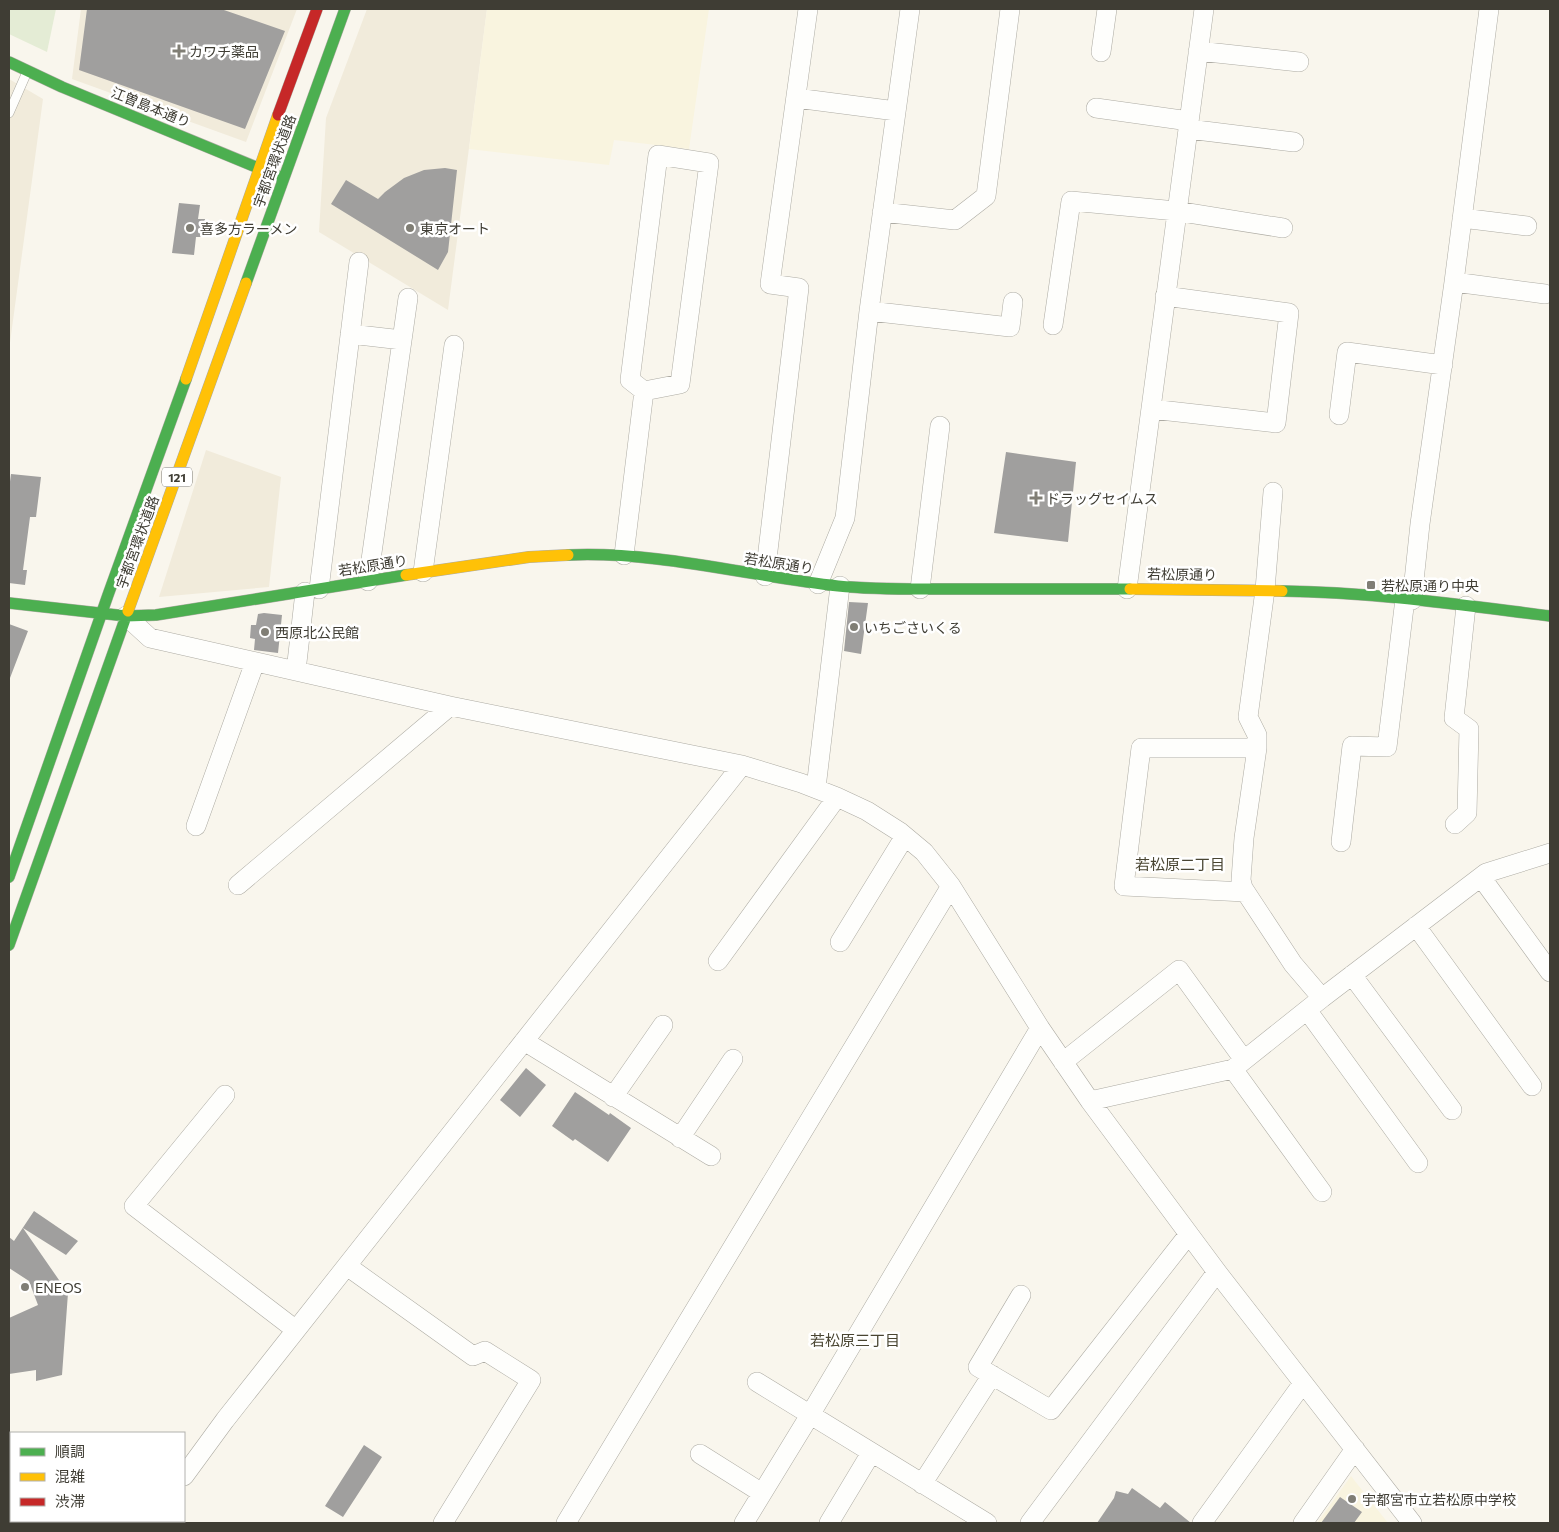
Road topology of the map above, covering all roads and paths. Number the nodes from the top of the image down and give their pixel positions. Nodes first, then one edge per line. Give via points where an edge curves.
1 (317, 9) edge
2 (345, 9) edge
3 (808, 9) edge
4 (910, 9) edge
5 (1010, 9) edge
6 (1107, 9) edge
7 (1204, 9) edge
8 (1490, 9) edge
9 (1198, 50) junction
10 (1101, 52) dead end
11 (9, 62) edge
12 (1299, 62) dead end
13 (27, 71) junction
14 (796, 98) junction
15 (1096, 108) dead end
16 (896, 111) junction
17 (9, 113) edge
18 (1188, 125) junction
19 (1294, 142) dead end
20 (259, 168) junction
21 (283, 178) junction
22 (1176, 211) junction
23 (882, 212) junction
24 (1462, 218) junction
25 (1527, 226) dead end
26 (1283, 228) dead end
27 (359, 262) dead end
28 (1454, 282) junction
29 (1545, 294) dead end
30 (1165, 296) junction
31 (408, 298) dead end
32 (1014, 302) dead end
33 (869, 312) junction
34 (1053, 325) dead end
35 (350, 334) junction
36 (402, 340) junction
37 (454, 345) dead end
38 (1443, 365) junction
39 (644, 390) junction
40 (1151, 409) junction
41 (1339, 415) dead end
42 (940, 426) dead end
43 (1273, 492) dead end
44 (624, 555) junction
45 (422, 572) junction
46 (766, 576) junction
47 (368, 582) junction
48 (818, 584) junction
49 (840, 586) junction
50 (920, 589) junction
51 (1127, 589) junction
52 (1265, 590) junction
53 (312, 591) junction
54 (1409, 600) junction
55 (9, 603) edge
56 (1466, 606) junction
57 (103, 613) junction
58 (126, 616) junction
59 (1550, 616) edge
60 (255, 662) junction
61 (296, 671) junction
62 (450, 706) junction
63 (1257, 748) junction
64 (742, 765) junction
65 (816, 788) junction
66 (837, 797) junction
67 (1455, 824) dead end
68 (196, 826) dead end
69 (905, 836) junction
70 (1341, 842) dead end
71 (1550, 853) edge
72 (9, 877) edge
73 (1481, 877) junction
74 (238, 885) dead end
75 (951, 886) junction
76 (1245, 892) junction
77 (1416, 926) junction
78 (840, 942) dead end
79 (9, 945) edge
80 (718, 961) dead end
81 (1550, 972) edge
82 (1352, 975) junction
83 (1322, 998) junction
84 (1308, 1010) junction
85 (663, 1025) dead end
86 (1040, 1028) junction
87 (524, 1042) junction
88 (733, 1059) dead end
89 (1063, 1062) junction
90 (1239, 1065) junction
91 (1532, 1086) dead end
92 (225, 1094) dead end
93 (613, 1097) junction
94 (1090, 1101) junction
95 (1452, 1110) dead end
96 (680, 1138) junction
97 (711, 1156) dead end
98 (1418, 1163) dead end
99 (1322, 1192) dead end
100 (1189, 1234) junction
101 (347, 1266) junction
102 (1217, 1272) junction
103 (1021, 1295) dead end
104 (296, 1330) junction
105 (992, 1375) junction
106 (757, 1382) dead end
107 (1303, 1383) junction
108 (810, 1415) junction
109 (1355, 1449) junction
110 (871, 1453) junction
111 (700, 1454) dead end
112 (185, 1475) edge
113 (922, 1484) junction
114 (762, 1493) junction
115 (443, 1523) edge
116 (566, 1523) edge
117 (744, 1523) edge
118 (830, 1523) edge
119 (987, 1523) edge
120 (1030, 1523) edge
121 (1202, 1523) edge
122 (1302, 1523) edge
123 (1412, 1523) edge

1 - 20 main road, 宇都宮環状道路 / 121
2 - 21 main road, 宇都宮環状道路 / 121
3 - 14 street
4 - 16 street
5 - 23 street via 986,196 955,220
6 - 10 street
7 - 9 street
8 - 24 street
9 - 12 street
9 - 18 street
11 - 13 main road, 江曽島本通り
13 - 17 lane
13 - 20 main road, 江曽島本通り
14 - 16 street
14 - 46 street via 770,284 799,288
15 - 18 street
16 - 23 street
18 - 19 street
18 - 22 street
20 - 21 main road, 江曽島本通り
20 - 57 main road, 宇都宮環状道路 / 121
21 - 58 main road, 宇都宮環状道路 / 121
22 - 26 street
22 - 30 street
22 - 34 street via 1072,201
23 - 33 street
24 - 25 street
24 - 28 street
27 - 35 street
28 - 29 street
28 - 38 street
30 - 40 street
30 - 40 street via 1289,313 1276,423
31 - 36 street
32 - 33 street via 1010,327
33 - 48 street via 846,518
35 - 36 street
35 - 53 street
36 - 47 street
37 - 45 street
38 - 41 street via 1347,352
38 - 54 street
39 - 39 street via 630,380 658,155 709,163 680,384
39 - 44 street
40 - 51 street
42 - 50 street
43 - 52 street
44 - 45 main road, 若松原通り via 529,557
44 - 46 main road, 若松原通り
45 - 47 main road, 若松原通り
46 - 48 main road, 若松原通り
47 - 53 main road, 若松原通り
48 - 49 main road, 若松原通り
49 - 50 main road, 若松原通り
49 - 65 street
50 - 51 main road, 若松原通り
51 - 52 main road, 若松原通り
52 - 54 main road, 若松原通り
52 - 63 street via 1248,716 1257,735
53 - 58 main road, 若松原通り via 156,615
53 - 61 street
54 - 56 main road, 若松原通り
54 - 70 street via 1387,747 1352,746
55 - 57 main road, 若松原通り
56 - 59 main road, 若松原通り
56 - 67 street via 1454,718 1469,729 1467,813
57 - 58 main road, 若松原通り
57 - 72 main road, 宇都宮環状道路 / 121
58 - 60 street via 150,638
58 - 79 main road, 宇都宮環状道路 / 121
60 - 61 street
60 - 68 street
61 - 62 street
62 - 64 street
62 - 74 street
63 - 76 street via 1244,838 1241,880
63 - 76 street via 1141,748 1124,886
64 - 65 street
64 - 87 street
65 - 66 street
66 - 69 street via 868,811
66 - 80 street
69 - 75 street via 924,852
69 - 78 street
71 - 73 street
73 - 77 street
73 - 81 street
75 - 86 street
75 - 116 street
76 - 83 street via 1293,964
77 - 82 street
77 - 91 street
82 - 83 street
82 - 95 street
83 - 84 street
84 - 90 street
84 - 98 street
85 - 93 street
86 - 89 street
86 - 108 street
87 - 93 street
87 - 101 street
88 - 96 street
89 - 90 street via 1179,970
89 - 94 street
90 - 94 street
90 - 99 street
92 - 104 street via 134,1206
93 - 96 street
94 - 100 street
96 - 97 street
100 - 102 street
100 - 105 street via 1051,1410
101 - 104 street
101 - 115 street via 473,1356 485,1351 531,1380
102 - 107 street
102 - 120 street
103 - 105 street via 978,1368
104 - 112 street
105 - 113 street
106 - 108 street
107 - 109 street
107 - 121 street
108 - 110 street
108 - 114 street
109 - 122 street
109 - 123 street
110 - 113 street
110 - 118 street
111 - 114 street
113 - 119 street
114 - 117 street

